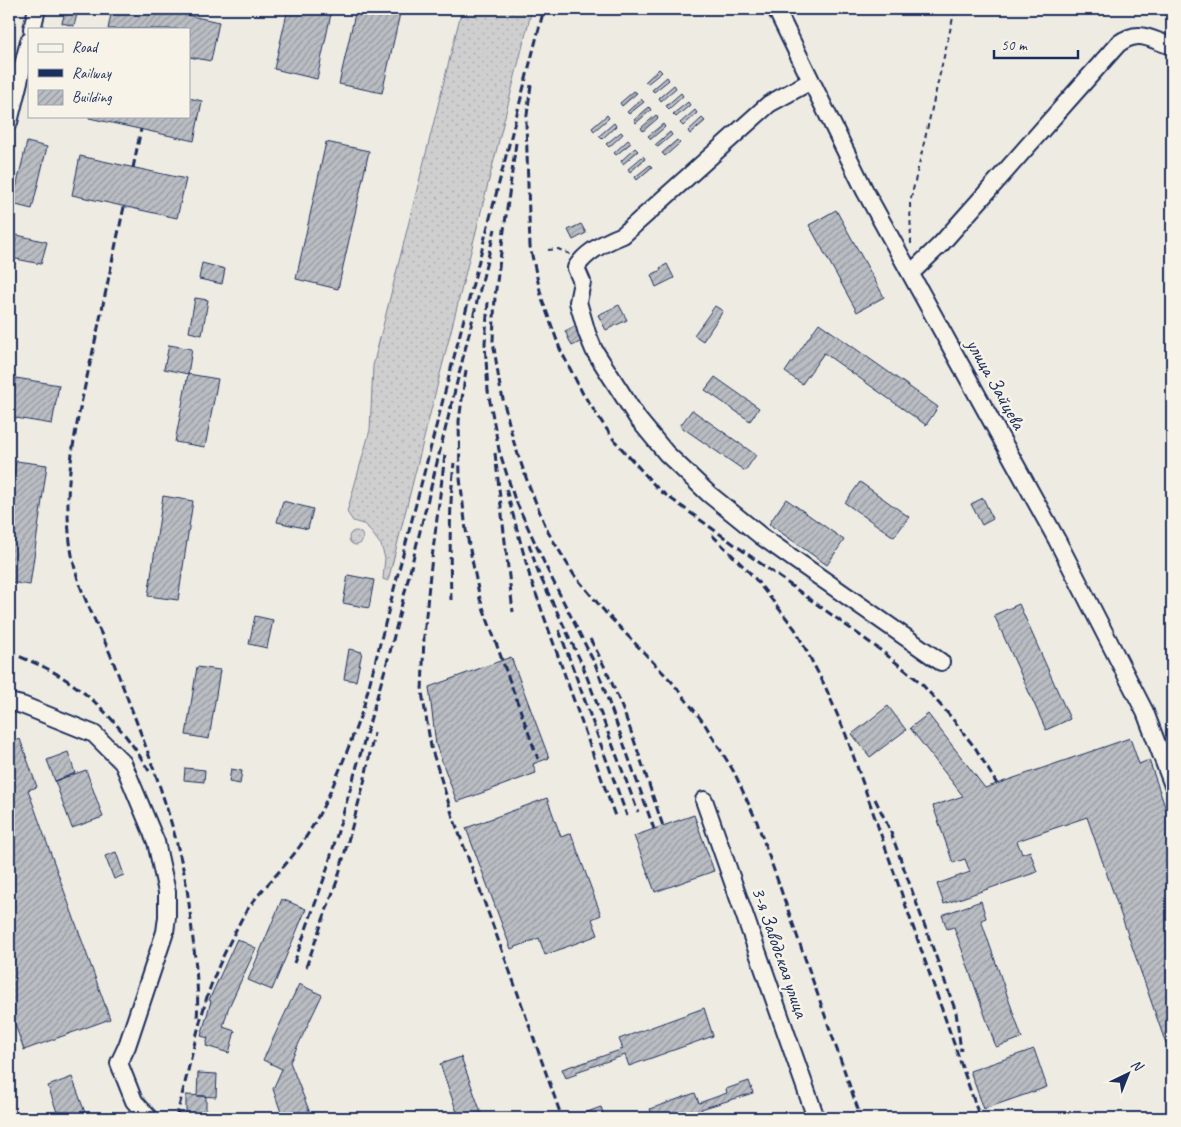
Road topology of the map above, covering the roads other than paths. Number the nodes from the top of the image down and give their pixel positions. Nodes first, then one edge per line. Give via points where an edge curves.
1 (37, 9) edge
2 (776, 9) edge
3 (32, 28) edge
4 (28, 45) edge
5 (1170, 49) edge
6 (811, 81) junction
7 (9, 122) edge
8 (911, 273) junction
9 (941, 662) dead end
10 (9, 702) edge
11 (1172, 783) edge
12 (704, 800) dead end
13 (149, 1118) edge
14 (816, 1118) edge

1 - 3 street
2 - 6 street, улица Зайцева
4 - 7 street
5 - 8 street via 1138,34 1118,44 941,244
6 - 8 street, улица Зайцева via 865,191
6 - 9 street via 770,104 623,234 608,240 581,260 576,268 582,282 578,302 598,356 638,419 666,453 709,494 762,536
8 - 11 street, улица Зайцева via 1057,540 1145,712
10 - 13 street via 94,734 105,744 123,763 156,842 167,892 165,932 119,1063 134,1101
12 - 14 street, 3-я Заводская улица

